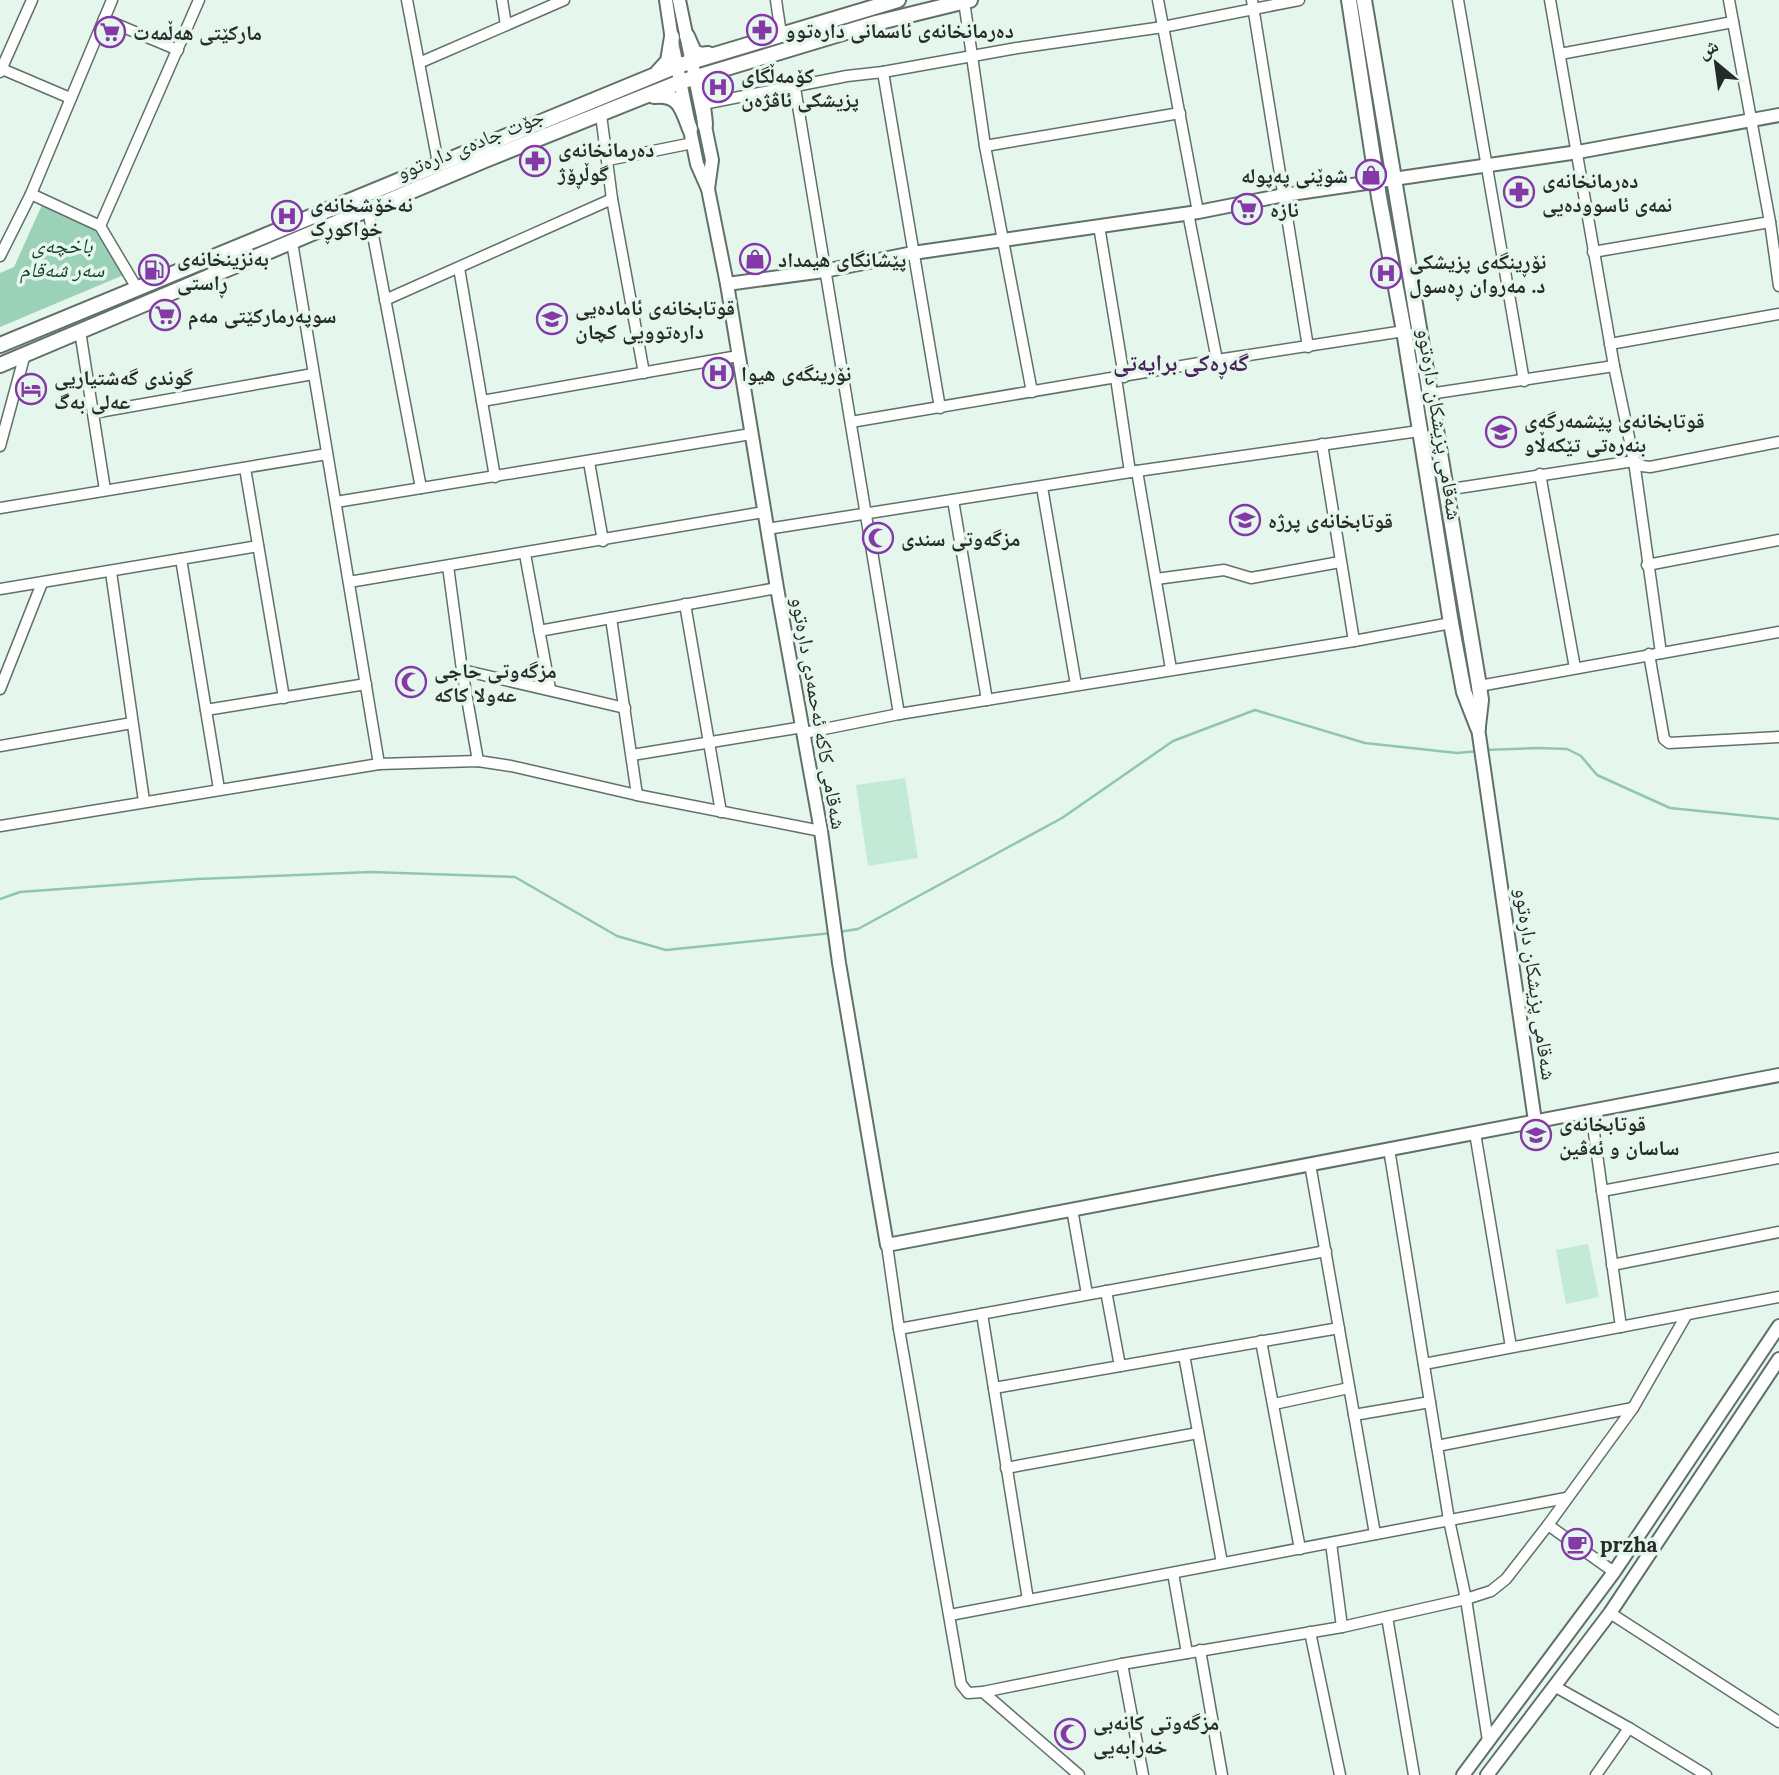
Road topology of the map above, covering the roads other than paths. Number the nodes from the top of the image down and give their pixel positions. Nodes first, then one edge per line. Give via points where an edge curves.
1 (32, 0) edge
2 (112, 0) edge
3 (199, 0) edge
4 (407, 0) edge
5 (502, 0) edge
6 (564, 0) edge
7 (666, 0) edge
8 (679, 0) edge
9 (776, 0) edge
10 (898, 0) edge
11 (1158, 0) edge
12 (1299, 0) edge
13 (1349, 0) edge
14 (1364, 0) edge
15 (1458, 0) edge
16 (1550, 0) edge
17 (1729, 0) edge
18 (967, 1) edge
19 (868, 4) edge
20 (1252, 4) edge
21 (104, 19) junction
22 (1733, 22) junction
23 (506, 25) junction
24 (1163, 27) junction
25 (781, 34) junction
26 (679, 37) junction
27 (178, 50) junction
28 (723, 50) junction
29 (1560, 54) junction
30 (971, 56) junction
31 (419, 63) junction
32 (684, 63) junction
33 (745, 63) junction
34 (1, 71) edge
35 (883, 72) junction
36 (696, 78) junction
37 (680, 82) junction
38 (631, 85) junction
39 (795, 88) junction
40 (70, 98) junction
41 (639, 100) junction
42 (703, 104) junction
43 (1180, 113) junction
44 (601, 115) junction
45 (1779, 115) edge
46 (1750, 120) junction
47 (705, 125) junction
48 (691, 136) junction
49 (985, 146) junction
50 (1578, 152) junction
51 (608, 160) junction
52 (438, 163) junction
53 (1486, 166) junction
54 (1394, 179) junction
55 (1377, 181) junction
56 (708, 189) junction
57 (30, 194) junction
58 (1284, 195) junction
59 (612, 199) junction
60 (368, 209) junction
61 (1193, 213) junction
62 (1770, 222) junction
63 (100, 226) junction
64 (1099, 226) junction
65 (1004, 241) junction
66 (292, 242) junction
67 (1593, 252) junction
68 (913, 253) junction
69 (0, 257) edge
70 (459, 268) junction
71 (824, 271) junction
72 (727, 284) junction
73 (1779, 286) edge
74 (138, 290) junction
75 (385, 299) junction
76 (1779, 314) edge
77 (80, 331) junction
78 (1404, 331) junction
79 (1610, 344) junction
80 (0, 345) edge
81 (1308, 347) junction
82 (25, 354) junction
83 (738, 356) junction
84 (1217, 360) junction
85 (0, 365) edge
86 (1614, 366) junction
87 (644, 373) junction
88 (313, 374) junction
89 (1120, 377) junction
90 (1524, 382) junction
91 (1032, 391) junction
92 (1429, 394) junction
93 (482, 401) junction
94 (13, 405) junction
95 (940, 408) junction
96 (0, 411) edge
97 (93, 412) junction
98 (850, 422) junction
99 (1435, 427) junction
100 (1419, 430) junction
101 (751, 434) junction
102 (1779, 442) edge
103 (1322, 444) junction
104 (0, 446) edge
105 (327, 454) junction
106 (1634, 461) junction
107 (589, 462) junction
108 (245, 468) junction
109 (1133, 472) junction
110 (1540, 474) junction
111 (495, 477) junction
112 (1042, 487) junction
113 (421, 488) junction
114 (105, 490) junction
115 (1445, 490) junction
116 (953, 500) junction
117 (336, 502) junction
118 (0, 508) edge
119 (764, 512) junction
120 (867, 514) junction
121 (767, 529) junction
122 (1779, 540) edge
123 (603, 541) junction
124 (258, 546) junction
125 (525, 554) junction
126 (181, 559) junction
127 (1340, 562) junction
128 (1647, 565) junction
129 (448, 566) junction
130 (111, 572) junction
131 (1156, 579) junction
132 (349, 582) junction
133 (42, 583) junction
134 (777, 587) junction
135 (0, 589) edge
136 (685, 604) junction
137 (611, 618) junction
138 (1451, 623) junction
139 (539, 631) junction
140 (1779, 632) edge
141 (1354, 641) junction
142 (1661, 653) junction
143 (1648, 654) junction
144 (1575, 668) junction
145 (1171, 669) junction
146 (462, 670) junction
147 (366, 684) junction
148 (1076, 685) junction
149 (1479, 686) junction
150 (0, 689) edge
151 (550, 690) junction
152 (284, 698) junction
153 (987, 700) junction
154 (625, 708) junction
155 (206, 710) junction
156 (1475, 710) junction
157 (899, 714) junction
158 (132, 723) junction
159 (803, 730) junction
160 (1479, 735) joint
161 (1779, 737) edge
162 (709, 742) junction
163 (0, 746) edge
164 (632, 755) junction
165 (478, 761) junction
166 (379, 764) junction
167 (219, 789) junction
168 (637, 795) junction
169 (144, 801) junction
170 (721, 812) junction
171 (0, 826) edge
172 (821, 831) junction
173 (1779, 1075) edge
174 (1591, 1111) junction
175 (1535, 1121) junction
176 (1475, 1133) junction
177 (1389, 1149) junction
178 (1779, 1158) edge
179 (1310, 1164) junction
180 (1602, 1191) junction
181 (1072, 1209) junction
182 (1779, 1232) edge
183 (887, 1245) junction
184 (1326, 1251) junction
185 (1612, 1265) junction
186 (1106, 1291) junction
187 (1087, 1294) junction
188 (1779, 1297) edge
189 (982, 1314) junction
190 (1687, 1314) junction
191 (1779, 1326) edge
192 (1620, 1327) junction
193 (1339, 1328) junction
194 (899, 1329) junction
195 (1261, 1341) junction
196 (1511, 1348) junction
197 (1184, 1355) junction
198 (1779, 1359) edge
199 (1424, 1364) junction
200 (1120, 1366) junction
201 (994, 1388) junction
202 (1349, 1388) junction
203 (1430, 1402) junction
204 (1274, 1404) junction
205 (1633, 1408) junction
206 (1354, 1415) junction
207 (1198, 1433) junction
208 (1437, 1446) junction
209 (1006, 1468) junction
210 (1566, 1498) junction
211 (1449, 1520) junction
212 (1548, 1525) junction
213 (1375, 1534) junction
214 (1331, 1543) junction
215 (1300, 1549) junction
216 (1222, 1563) junction
217 (1614, 1572) junction
218 (1173, 1573) junction
219 (1466, 1599) junction
220 (1027, 1600) junction
221 (1610, 1613) junction
222 (950, 1615) junction
223 (1387, 1618) junction
224 (1342, 1627) junction
225 (1310, 1632) junction
226 (1200, 1650) junction
227 (1187, 1653) junction
228 (1122, 1664) junction
229 (1554, 1686) junction
230 (983, 1692) junction
231 (1779, 1722) edge
232 (1629, 1728) junction
233 (1488, 1741) junction
234 (1700, 1773) edge
235 (1079, 1775) edge
236 (1143, 1775) edge
237 (1222, 1775) edge
238 (1340, 1775) edge
239 (1413, 1775) edge
240 (1463, 1775) edge
241 (1487, 1775) edge
242 (1596, 1775) edge

1 - 34 street
2 - 21 street
3 - 27 street
4 - 31 street
5 - 23 street
6 - 23 street
7 - 26 street
8 - 26 street
9 - 25 street
10 - 19 main road, جۆت جادەی دارەتوو
11 - 24 street
12 - 20 street
13 - 55 main road, شەقامی پزیشکان دارەتوو
14 - 54 main road, شەقامی پزیشکان دارەتوو
15 - 53 street
16 - 29 street
17 - 22 street
18 - 30 street
18 - 33 main road, جۆت جادەی دارەتوو
19 - 25 main road, جۆت جادەی دارەتوو
20 - 24 street
20 - 58 street
21 - 27 street
21 - 40 street
22 - 29 street
22 - 46 street
23 - 31 street
24 - 30 street
24 - 43 street
25 - 28 main road, جۆت جادەی دارەتوو
26 - 28 main road via 699,54
26 - 32 street
26 - 38 main road via 665,67
27 - 63 street
28 - 32 main road, جۆت جادەی دارەتوو
29 - 50 street
30 - 35 street
30 - 49 street
31 - 52 street
32 - 36 street, شەقامی کاکە ئەحمەدی دارەتوو
32 - 37 street, شەقامی کاکە ئەحمەدی دارەتوو
32 - 38 main road, جۆت جادەی دارەتوو
33 - 36 main road, جۆت جادەی دارەتوو
33 - 42 main road via 707,82
34 - 40 street
35 - 39 street
35 - 68 street
36 - 37 main road, جۆت جادەی دارەتوو
36 - 47 street, شەقامی کاکە ئەحمەدی دارەتوو
37 - 41 main road, جۆت جادەی دارەتوو
37 - 48 street, شەقامی کاکە ئەحمەدی دارەتوو
38 - 52 main road, جۆت جادەی دارەتوو
39 - 42 street
39 - 71 street
40 - 57 street
41 - 44 main road, جۆت جادەی دارەتوو
41 - 48 main road via 662,95 673,98
42 - 47 main road
43 - 49 street
43 - 61 street
44 - 51 street
44 - 60 main road, جۆت جادەی دارەتوو
45 - 46 street
46 - 50 street
46 - 62 street
47 - 56 street, شەقامی کاکە ئەحمەدی دارەتوو via 712,160
48 - 51 street
48 - 56 street, شەقامی کاکە ئەحمەدی دارەتوو
49 - 65 street
50 - 53 street
50 - 67 street
51 - 59 street
52 - 74 main road, جۆت جادەی دارەتوو
53 - 54 street
53 - 90 street
54 - 55 street
54 - 92 main road, شەقامی پزیشکان دارەتوو
55 - 58 street
55 - 78 main road, شەقامی پزیشکان دارەتوو
56 - 72 street, شەقامی کاکە ئەحمەدی دارەتوو
57 - 63 street
57 - 69 street
58 - 61 street
58 - 81 street
59 - 70 street
59 - 87 street
60 - 66 main road, جۆت جادەی دارەتوو
60 - 75 street
61 - 64 street
61 - 84 street
62 - 67 street
62 - 73 street
63 - 74 street
64 - 65 street
64 - 89 street
65 - 68 street
65 - 91 street
66 - 77 main road, جۆت جادەی دارەتوو
66 - 88 street
67 - 79 street
68 - 71 street
68 - 95 street
70 - 75 street
70 - 93 street
71 - 72 street
71 - 98 street
72 - 83 street, شەقامی کاکە ئەحمەدی دارەتوو
74 - 80 main road, جۆت جادەی دارەتوو
75 - 113 street
76 - 79 street
77 - 82 main road, جۆت جادەی دارەتوو
77 - 97 street
78 - 81 street
78 - 100 main road, شەقامی پزیشکان دارەتوو
79 - 86 street
81 - 84 street
82 - 85 main road, جۆت جادەی دارەتوو
82 - 94 street
83 - 87 street
83 - 101 street, شەقامی کاکە ئەحمەدی دارەتوو
84 - 89 street
86 - 90 street
86 - 106 street
87 - 93 street
88 - 97 street
88 - 105 street
89 - 91 street
89 - 109 street
90 - 92 street
91 - 95 street
92 - 99 main road, شەقامی پزیشکان دارەتوو
93 - 111 street
94 - 96 street
94 - 104 street
95 - 98 street
97 - 114 street
98 - 120 street
99 - 100 main road
99 - 115 main road, شەقامی پزیشکان دارەتوو
100 - 103 street
100 - 138 main road, شەقامی پزیشکان دارەتوو
101 - 107 street
101 - 119 street, شەقامی کاکە ئەحمەدی دارەتوو
102 - 106 street via 1650,467
103 - 109 street
103 - 127 street
105 - 108 street
105 - 117 street
106 - 110 street
106 - 128 street
107 - 111 street
107 - 123 street
108 - 114 street
108 - 124 street
109 - 112 street
109 - 131 street
110 - 115 street
110 - 144 street
111 - 113 street
112 - 116 street
112 - 148 street
113 - 117 street
114 - 118 street
115 - 149 main road, شەقامی پزیشکان دارەتوو
116 - 120 street
116 - 153 street
117 - 132 street
119 - 121 street, شەقامی کاکە ئەحمەدی دارەتوو
119 - 123 street
120 - 121 street
120 - 157 street
121 - 134 street, شەقامی کاکە ئەحمەدی دارەتوو
122 - 128 street
123 - 125 street
124 - 126 street
124 - 152 street
125 - 129 street
125 - 139 street
126 - 130 street
126 - 155 street
127 - 131 street via 1251,578 1224,570
127 - 141 street
128 - 142 street
129 - 132 street
129 - 146 street
130 - 133 street
130 - 158 street
131 - 145 street
132 - 147 street
133 - 135 street
133 - 150 street
134 - 136 street
134 - 159 street, شەقامی کاکە ئەحمەدی دارەتوو
136 - 137 street
136 - 162 street
137 - 139 street
137 - 154 street
138 - 141 street
138 - 156 main road, شەقامی پزیشکان دارەتوو via 1464,692
139 - 151 street
140 - 142 street
141 - 145 street
142 - 143 street
143 - 144 street
143 - 161 street via 1664,739 1669,743
144 - 149 street
145 - 148 street
146 - 151 street
146 - 165 street
147 - 152 street
147 - 166 street
148 - 153 street
149 - 156 main road, شەقامی پزیشکان دارەتوو
151 - 154 street
152 - 155 street
153 - 157 street
154 - 164 street
155 - 167 street
156 - 160 main road, شەقامی پزیشکان دارەتوو
157 - 159 street
158 - 163 street
158 - 169 street
159 - 162 street
159 - 172 street, شەقامی کاکە ئەحمەدی دارەتوو
160 - 175 street, شەقامی پزیشکان دارەتوو
162 - 164 street
162 - 170 street
164 - 168 street
165 - 166 street
165 - 168 street
166 - 167 street
167 - 169 street
168 - 170 street
169 - 171 street
170 - 172 street
172 - 183 street, شەقامی کاکە ئەحمەدی دارەتوو
173 - 174 street
174 - 175 street
174 - 180 street
175 - 176 street
176 - 177 street
176 - 196 street
177 - 179 street
177 - 199 street
178 - 180 street
179 - 181 street
179 - 184 street
180 - 185 street
181 - 183 street
181 - 187 street
182 - 185 street
183 - 194 street
184 - 186 street
184 - 193 street
185 - 192 street
186 - 187 street
186 - 200 street
187 - 189 street
188 - 190 street
189 - 194 street
189 - 201 street
190 - 192 street
190 - 205 street
191 - 217 street
192 - 196 street
193 - 195 street
193 - 202 street
194 - 222 street
195 - 197 street
195 - 204 street
196 - 199 street
197 - 200 street
197 - 207 street
198 - 221 street
199 - 203 street
200 - 201 street
201 - 209 street
202 - 204 street
202 - 206 street
203 - 206 street
203 - 208 street
204 - 215 street
205 - 208 street
205 - 210 street
206 - 213 street
207 - 209 street
207 - 216 street
208 - 211 street
209 - 220 street
210 - 211 street
210 - 212 street
211 - 213 street
211 - 219 street
212 - 217 street
212 - 219 street via 1506,1579 1491,1591
213 - 214 street
214 - 215 street
214 - 224 street
215 - 216 street
216 - 218 street
217 - 233 street
218 - 220 street
218 - 227 street
219 - 223 street
219 - 233 street
220 - 222 street
221 - 229 street
221 - 231 street
222 - 230 street via 961,1684 968,1693
223 - 224 street
223 - 239 street
224 - 225 street
225 - 226 street
225 - 238 street
226 - 227 street
226 - 237 street
227 - 228 street
228 - 230 street
228 - 236 street
229 - 232 street
229 - 241 street
230 - 235 street
232 - 234 street
232 - 242 street
233 - 240 street

